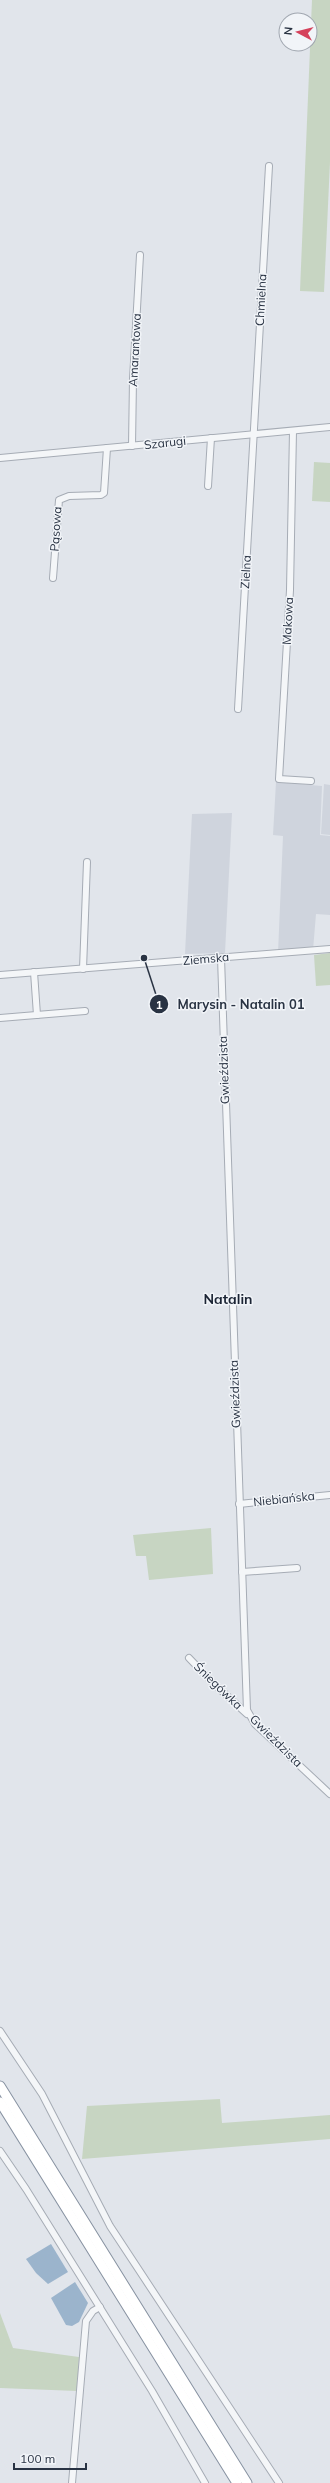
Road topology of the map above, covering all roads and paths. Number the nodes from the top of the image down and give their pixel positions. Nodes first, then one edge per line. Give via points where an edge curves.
1 (269, 166) dead end
2 (140, 255) dead end
3 (330, 427) edge
4 (293, 431) junction
5 (254, 434) junction
6 (211, 438) junction
7 (132, 446) junction
8 (107, 448) junction
9 (0, 458) edge
10 (208, 486) dead end
11 (53, 578) dead end
12 (238, 709) dead end
13 (311, 781) dead end
14 (87, 862) dead end
15 (330, 949) edge
16 (221, 958) junction
17 (83, 969) junction
18 (34, 972) junction
19 (0, 975) edge
20 (85, 1011) dead end
21 (37, 1015) junction
22 (0, 1018) edge
23 (330, 1495) edge
24 (239, 1504) junction
25 (297, 1568) dead end
26 (242, 1572) junction
27 (189, 1658) dead end
28 (247, 1714) junction
29 (330, 1794) edge
30 (0, 2031) edge
31 (0, 2086) edge
32 (0, 2102) edge
33 (28, 2140) junction
34 (0, 2151) edge
35 (100, 2307) junction
36 (72, 2483) edge
37 (205, 2483) edge
38 (237, 2483) edge
39 (247, 2483) edge
40 (279, 2483) edge

1 - 5 street, Chmielna
2 - 7 street, Amarantowa
3 - 4 street, Szarugi
4 - 5 street, Szarugi
4 - 13 street, Makowa via 290,590 279,779
5 - 6 street, Szarugi
5 - 12 street, Zielna
6 - 7 street, Szarugi
6 - 10 street
7 - 8 street, Szarugi
8 - 9 street, Szarugi
8 - 11 street, Pąsowa via 104,493 65,496 59,500
14 - 17 street
15 - 16 street, Ziemska
16 - 17 street, Ziemska
16 - 24 street, Gwieździsta
17 - 18 street, Ziemska
18 - 19 street, Ziemska
18 - 21 street
20 - 21 street
21 - 22 street
23 - 24 street, Niebiańska
24 - 26 street, Gwieździsta
25 - 26 street
26 - 28 street, Gwieździsta
27 - 28 street, Śniegówka
28 - 29 street, Gwieździsta
30 - 40 street via 42,2094 110,2226
31 - 33 highway
32 - 33 highway
33 - 38 highway
33 - 39 highway
34 - 35 street
35 - 36 street via 93,2311 86,2321
35 - 37 street

